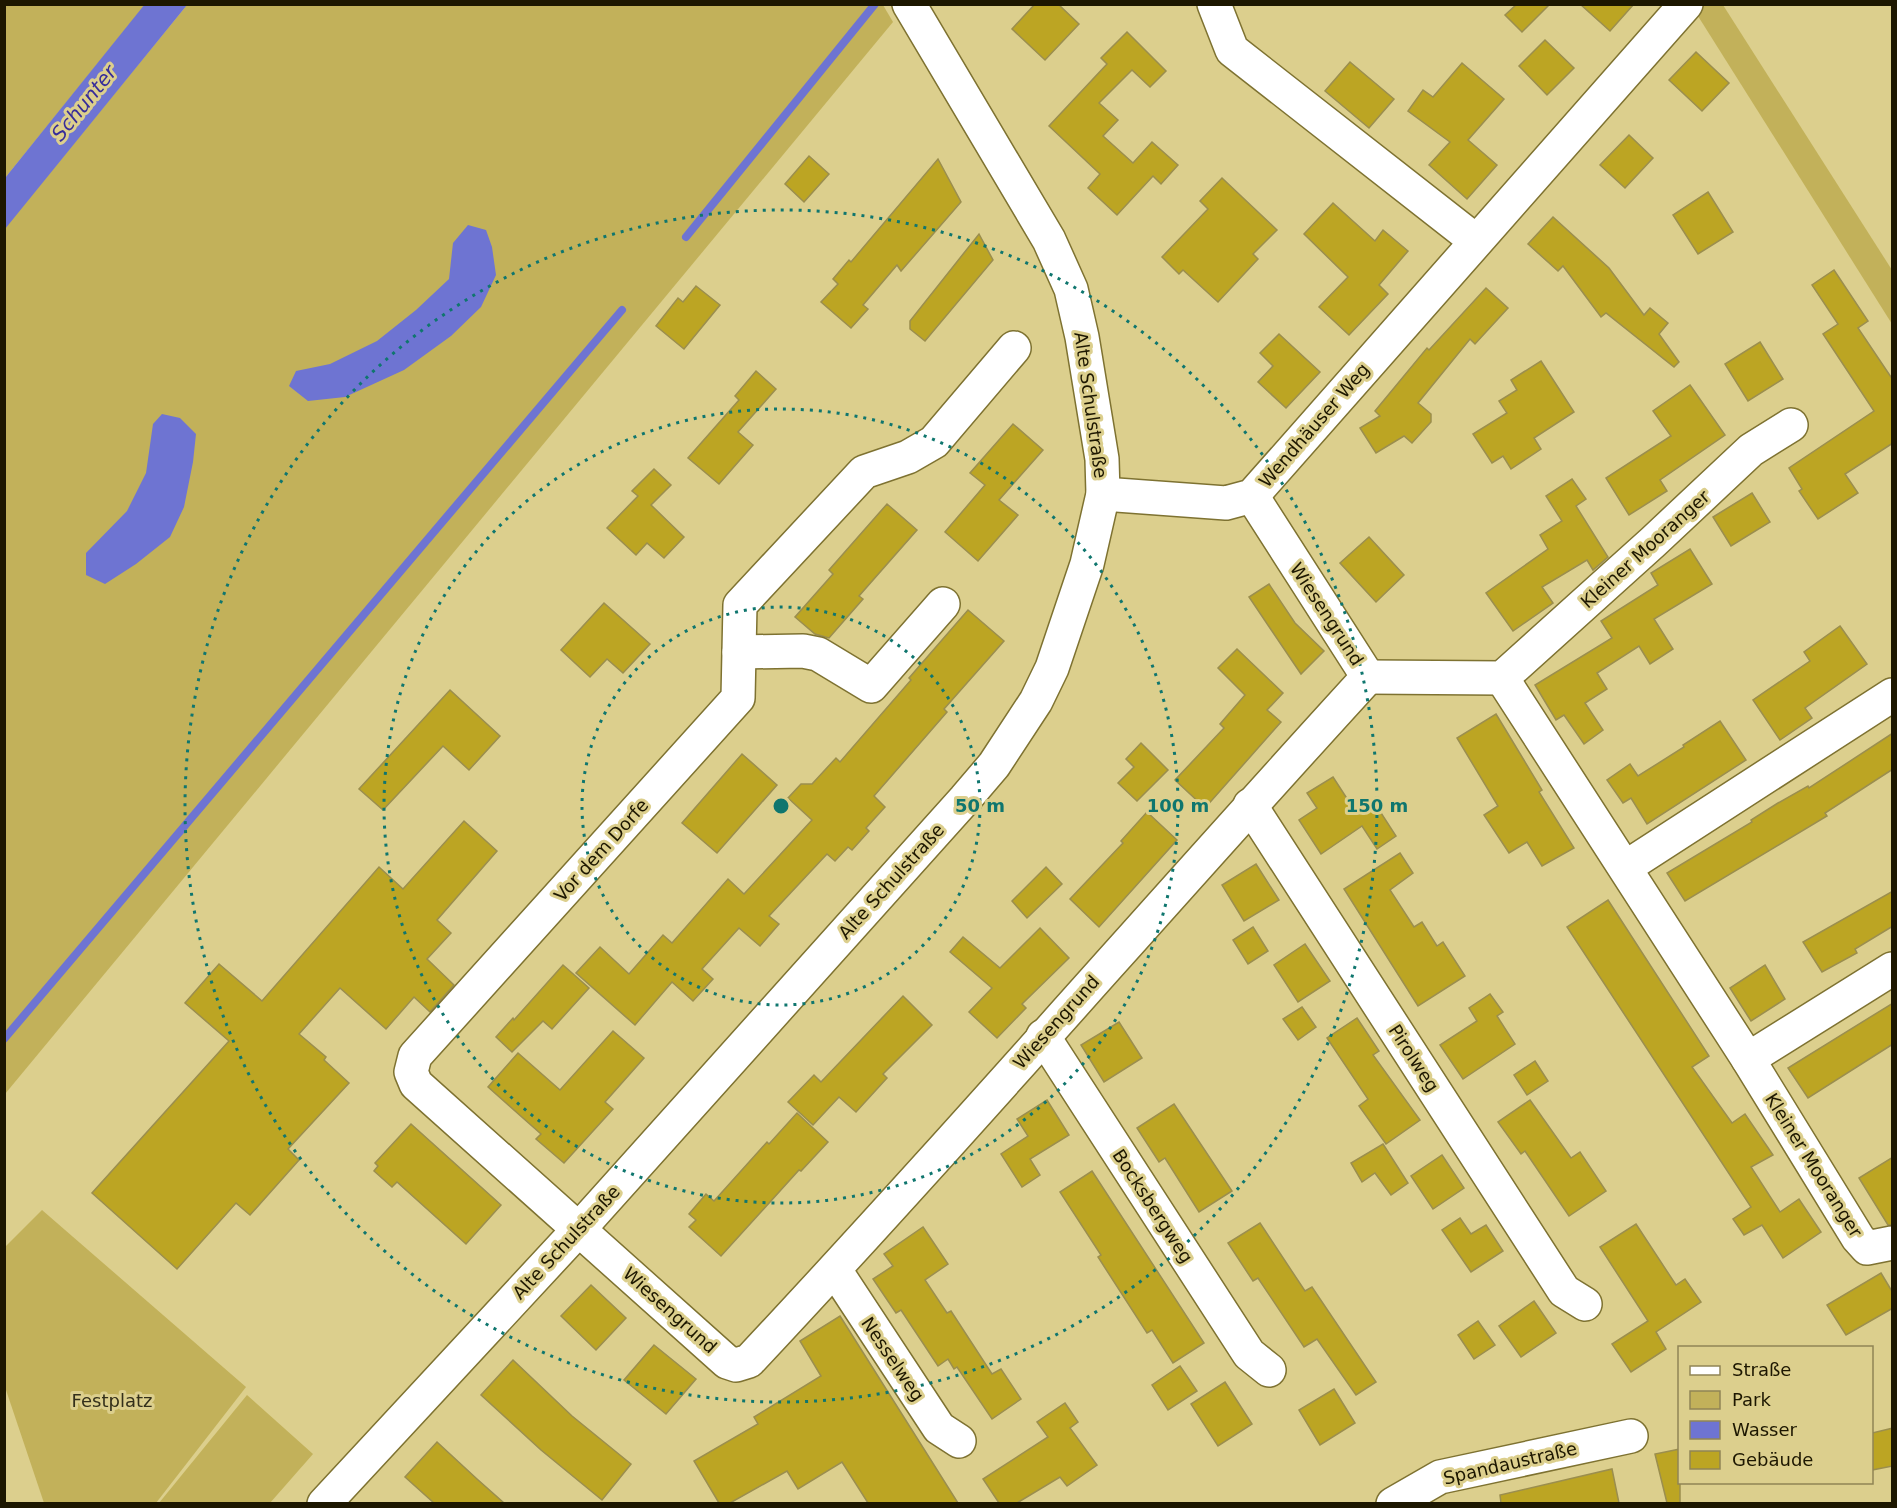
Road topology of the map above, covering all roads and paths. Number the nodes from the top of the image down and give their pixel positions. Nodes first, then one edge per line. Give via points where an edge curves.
1 (909, 4) edge
2 (1214, 4) edge
3 (1686, 4) edge
4 (1476, 241) junction
5 (1014, 348) dead end
6 (1791, 425) dead end
7 (1102, 494) junction
8 (1251, 496) junction
9 (943, 604) dead end
10 (739, 652) junction
11 (1368, 677) junction
12 (1502, 678) junction
13 (1893, 695) edge
14 (1250, 805) junction
15 (1626, 867) junction
16 (1893, 969) edge
17 (1043, 1036) junction
18 (1748, 1059) junction
19 (580, 1228) junction
20 (1893, 1243) edge
21 (835, 1270) junction
22 (1585, 1304) dead end
23 (1269, 1370) dead end
24 (1631, 1436) dead end
25 (959, 1441) dead end
26 (324, 1503) edge
27 (1394, 1503) edge

1 - 7 street, Alte Schulstraße via 1049,240 1071,289 1102,459
2 - 4 street via 1232,50
3 - 4 street, Wendhäuser Weg
4 - 8 street, Wendhäuser Weg
5 - 10 street, Vor dem Dorfe via 934,442 908,457 864,472 740,605
6 - 12 street, Kleiner Mooranger via 1751,450
7 - 8 street, Wendhäuser Weg via 1226,503
7 - 19 street, Alte Schulstraße via 1087,564 1052,668 1036,701 994,765
8 - 11 street, Wiesengrund
9 - 10 street via 871,686 818,654
10 - 19 street, Vor dem Dorfe via 738,698 415,1056 411,1072 416,1084
11 - 12 street
11 - 14 street, Wiesengrund
12 - 15 street, Kleiner Mooranger
13 - 15 street
14 - 17 street, Wiesengrund
14 - 22 street, Pirolweg via 1564,1291
15 - 18 street, Kleiner Mooranger
16 - 18 street
17 - 21 street, Wiesengrund
17 - 23 street, Bocksbergweg via 1249,1354
18 - 20 street, Kleiner Mooranger via 1858,1238 1867,1248
19 - 21 street, Wiesengrund via 727,1362 736,1365 749,1361
19 - 26 street, Alte Schulstraße
21 - 25 street, Nesselweg via 939,1428
24 - 27 street, Spandaustraße via 1440,1477

